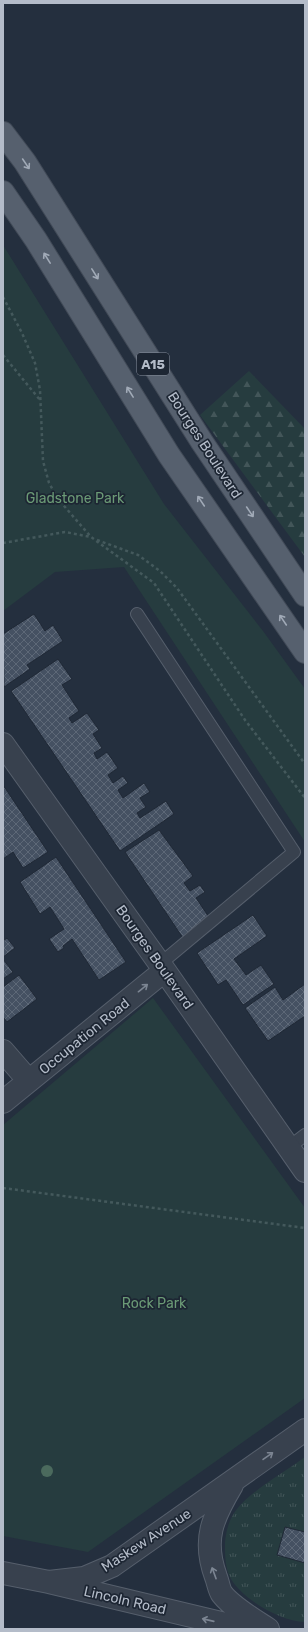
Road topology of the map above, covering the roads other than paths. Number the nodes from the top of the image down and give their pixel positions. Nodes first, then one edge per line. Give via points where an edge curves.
1 (3, 132) edge
2 (3, 192) edge
3 (305, 595) edge
4 (137, 614) dead end
5 (305, 652) edge
6 (3, 744) edge
7 (162, 968) junction
8 (3, 1052) edge
9 (28, 1081) junction
10 (3, 1102) edge
11 (305, 1135) edge
12 (288, 1148) junction
13 (305, 1171) edge
14 (305, 1430) edge
15 (236, 1479) junction
16 (3, 1573) edge
17 (49, 1582) junction
18 (246, 1629) edge
19 (268, 1629) edge

1 -> 3 main road, Bourges Boulevard / A15 via 25,162 202,442
5 -> 2 main road, A15 via 169,454 36,240
4 - 7 lane via 294,852
6 - 7 street, Bourges Boulevard
9 -> 7 street, Occupation Road via 122,1005
7 - 12 street, Bourges Boulevard
8 - 9 street
9 - 10 street, Occupation Road
11 - 12 lane
12 - 13 street, Bourges Boulevard
15 -> 14 street, Maskew Avenue
15 - 17 street, Maskew Avenue via 112,1566 84,1578
19 -> 15 street, Maskew Avenue via 244,1613 222,1593 211,1563 210,1530 217,1510
16 - 17 street, Lincoln Road
18 -> 17 street, Lincoln Road

